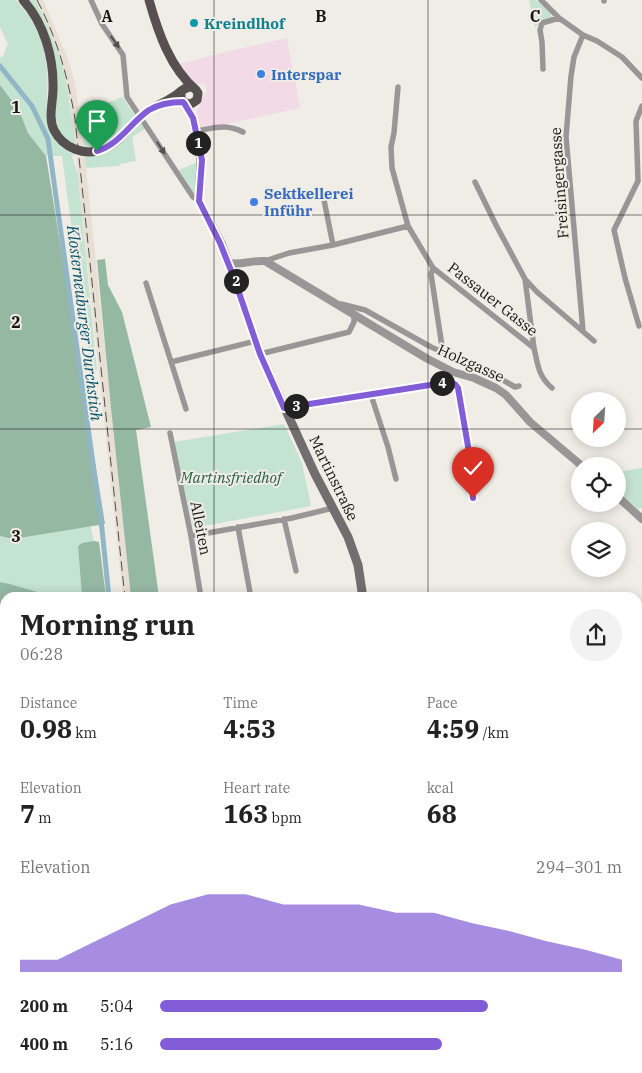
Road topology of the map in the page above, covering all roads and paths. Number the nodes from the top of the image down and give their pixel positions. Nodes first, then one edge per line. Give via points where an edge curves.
1 (23, 0) edge
2 (91, 0) edge
3 (149, 0) edge
4 (541, 0) edge
5 (559, 18) junction
6 (583, 35) junction
7 (543, 70) dead end
8 (642, 78) edge
9 (398, 87) dead end
10 (186, 89) junction
11 (197, 100) junction
12 (184, 102) junction
13 (159, 105) junction
14 (642, 106) edge
15 (193, 118) junction
16 (196, 131) junction
17 (243, 132) dead end
18 (475, 182) dead end
19 (323, 195) dead end
20 (199, 201) junction
21 (408, 226) junction
22 (333, 245) junction
23 (265, 261) junction
24 (229, 263) junction
25 (433, 268) junction
26 (525, 279) junction
27 (146, 283) dead end
28 (335, 303) junction
29 (354, 315) junction
30 (639, 326) dead end
31 (584, 332) junction
32 (594, 341) dead end
33 (256, 342) junction
34 (534, 348) junction
35 (443, 353) junction
36 (260, 354) junction
37 (171, 362) junction
38 (519, 386) dead end
39 (552, 388) dead end
40 (371, 395) junction
41 (284, 408) junction
42 (186, 409) dead end
43 (170, 433) dead end
44 (571, 457) edge
45 (396, 479) dead end
46 (473, 498) dead end
47 (626, 504) edge
48 (333, 508) junction
49 (284, 519) junction
50 (642, 519) edge
51 (238, 527) junction
52 (191, 536) junction
53 (296, 571) dead end
54 (200, 592) edge
55 (250, 592) edge
56 (362, 592) edge

1 - 13 main road via 45,39 53,78 52,123 65,144 80,151 103,149
2 -> 20 street, Martinstraße via 102,24 123,55 127,97 193,197
3 - 10 main road via 180,82
4 - 5 street
5 - 6 street
5 - 7 street via 541,26
6 - 8 street via 622,57
6 - 31 street, Freisingergasse via 574,58 566,137
9 - 21 street via 391,157
10 - 11 main road via 198,93
10 - 12 main road via 181,96
10 - 13 main road
11 - 12 main road via 191,104
11 - 15 main road
12 - 13 main road
12 - 15 main road
14 - 30 street via 636,122 638,181 614,230
15 - 16 main road
16 - 17 street via 225,126
16 - 20 main road via 202,160
18 - 26 street
19 - 22 street
20 - 24 main road, Martinstraße
21 - 22 street
21 - 25 street
22 - 23 street
23 - 24 street
23 - 28 street, Holzgasse
24 - 33 main road, Martinstraße
25 - 34 street, Passauer Gasse
25 - 35 street, Passauer Gasse via 431,274
26 - 31 street, Passauer Gasse
26 - 34 street, Passauer Gasse
27 - 37 street
28 - 29 street, Holzgasse
28 - 35 street, Holzgasse via 365,310
29 - 36 street via 350,332
29 - 44 street, Holzgasse via 426,358 506,394 530,422
31 - 32 street, Passauer Gasse
33 - 36 main road, Martinstraße
33 - 37 street
34 - 39 street, Passauer Gasse via 539,371
35 - 38 street, Holzgasse via 494,374 515,387
36 - 41 main road, Martinstraße
37 - 42 street
40 - 41 street
40 - 45 street
40 - 46 street via 449,382 455,384 468,446
41 - 48 main road, Martinstraße
43 - 52 street, Alleiten
47 - 50 street
48 - 49 street
48 - 56 main road, Martinstraße via 358,565
49 - 51 street
49 - 53 street
51 - 52 street
51 - 55 street
52 - 54 street, Alleiten

